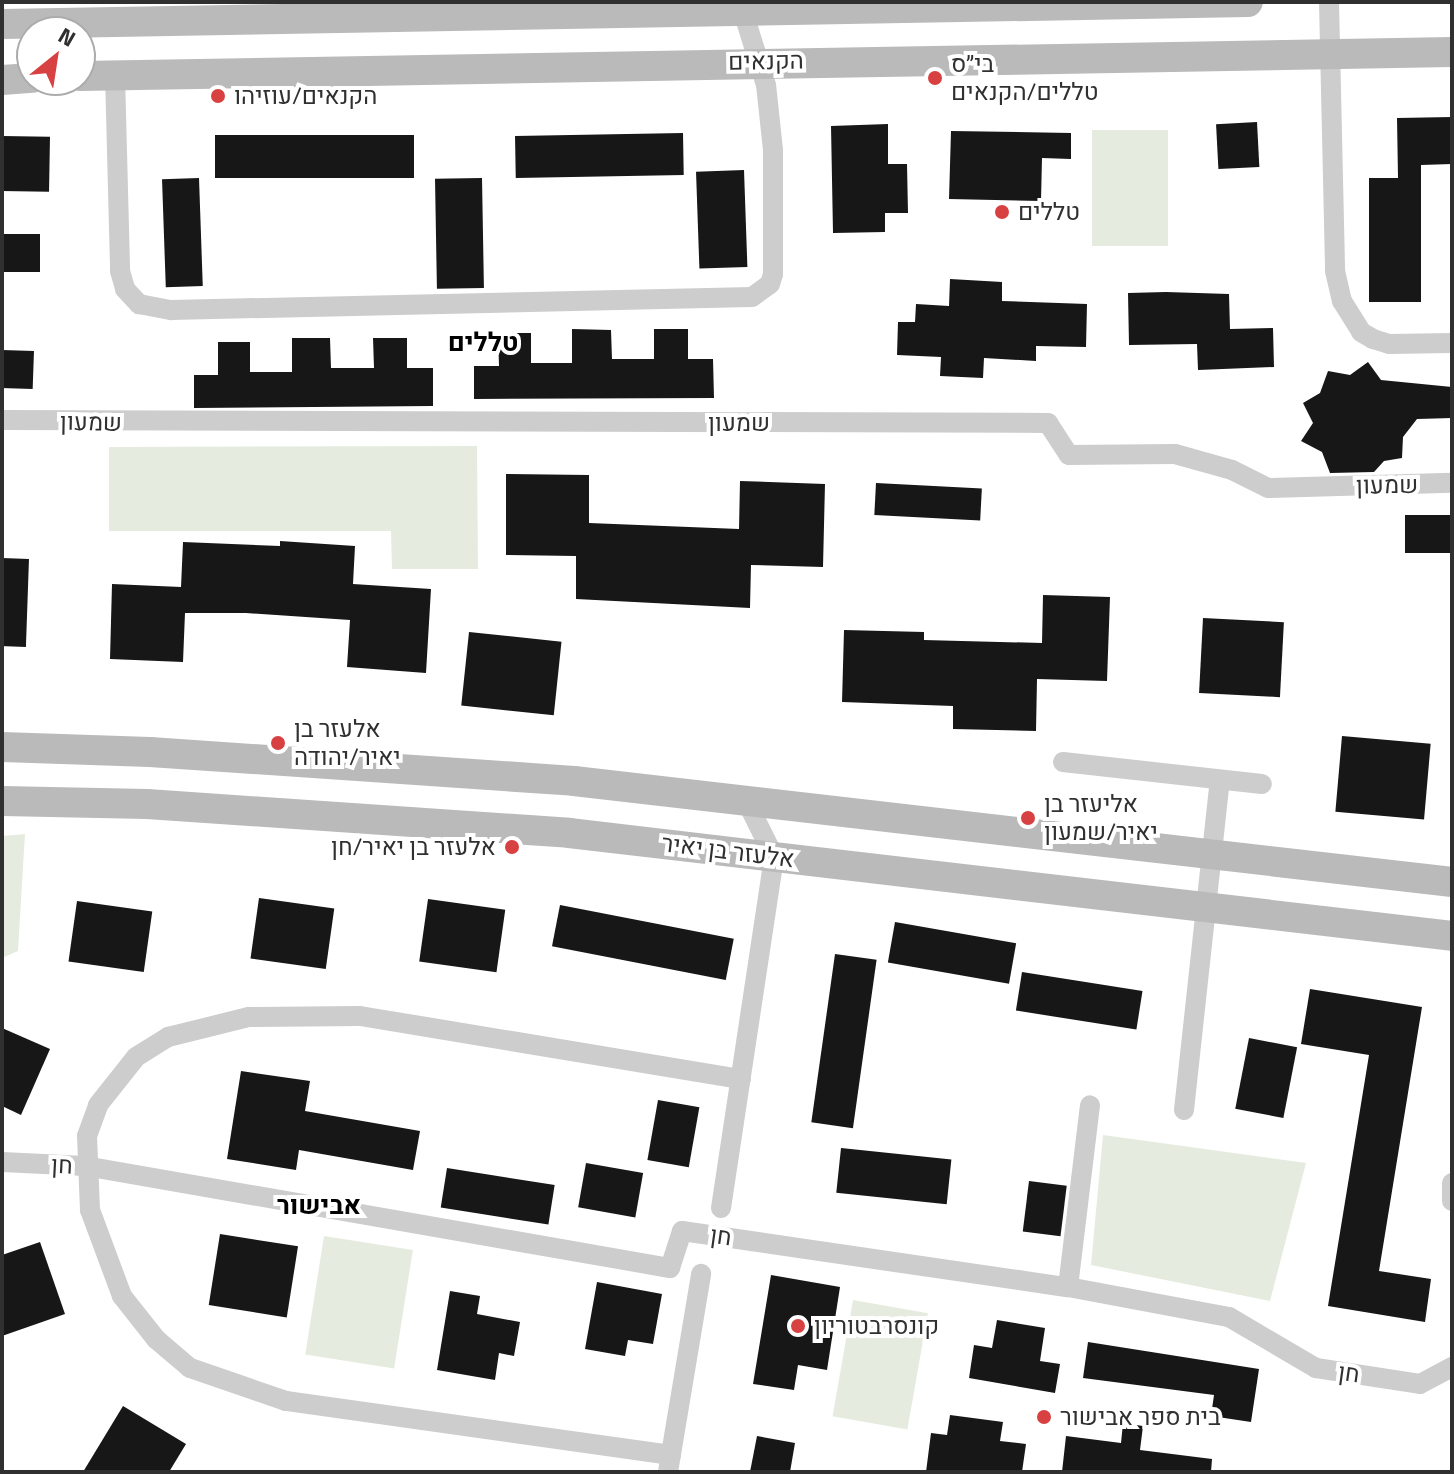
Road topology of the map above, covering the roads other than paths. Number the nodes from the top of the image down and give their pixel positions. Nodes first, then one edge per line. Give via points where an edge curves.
1 (1225, 2) edge
2 (1248, 2) edge
3 (1329, 2) edge
4 (741, 5) edge
5 (2, 24) edge
6 (1452, 52) edge
7 (1328, 54) junction
8 (761, 62) junction
9 (115, 75) junction
10 (96, 76) edge
11 (1452, 343) edge
12 (2, 420) edge
13 (1452, 483) edge
14 (2, 747) edge
15 (1063, 762) dead end
16 (1220, 780) junction
17 (1262, 784) dead end
18 (746, 800) junction
19 (2, 801) edge
20 (1213, 855) junction
21 (774, 857) junction
22 (1452, 882) edge
23 (1207, 907) junction
24 (1452, 936) edge
25 (741, 1079) junction
26 (1090, 1105) dead end
27 (1184, 1110) dead end
28 (2, 1162) edge
29 (85, 1166) junction
30 (1452, 1183) edge
31 (1452, 1201) edge
32 (721, 1208) dead end
33 (701, 1274) dead end
34 (1068, 1287) junction
35 (1452, 1367) edge
36 (669, 1464) edge

1 - 2 street
1 - 4 street
3 - 7 street
4 - 5 street
4 - 8 street
6 - 7 street, הקנאים
7 - 8 street, הקנאים
7 - 11 street via 1335,271 1348,314 1361,332 1389,344
8 - 9 street, הקנאים
8 - 9 street via 773,150 773,274 770,284 752,297 171,310 139,304 125,289 120,271
9 - 10 street, הקנאים
12 - 13 street, שמעון via 1048,423 1069,455 1175,454 1232,470 1268,488
14 - 18 street via 431,768
15 - 16 street
16 - 17 street
16 - 20 street
18 - 20 street
18 - 21 street
19 - 21 street, אלעזר בן יאיר via 428,821
20 - 22 street
20 - 23 street
21 - 23 street, אלעזר בן יאיר
21 - 25 street
23 - 24 street, אלעזר בן יאיר
23 - 27 street
25 - 29 street via 360,1016 249,1017 168,1037 136,1057 98,1105 87,1136
25 - 32 street
26 - 34 street
28 - 29 street, חן
29 - 34 street, חן via 670,1268 682,1231
29 - 36 street via 90,1210 122,1296 156,1339 190,1368 286,1401
30 - 31 street
33 - 36 street
34 - 35 street, חן via 1229,1317 1316,1368 1420,1384

